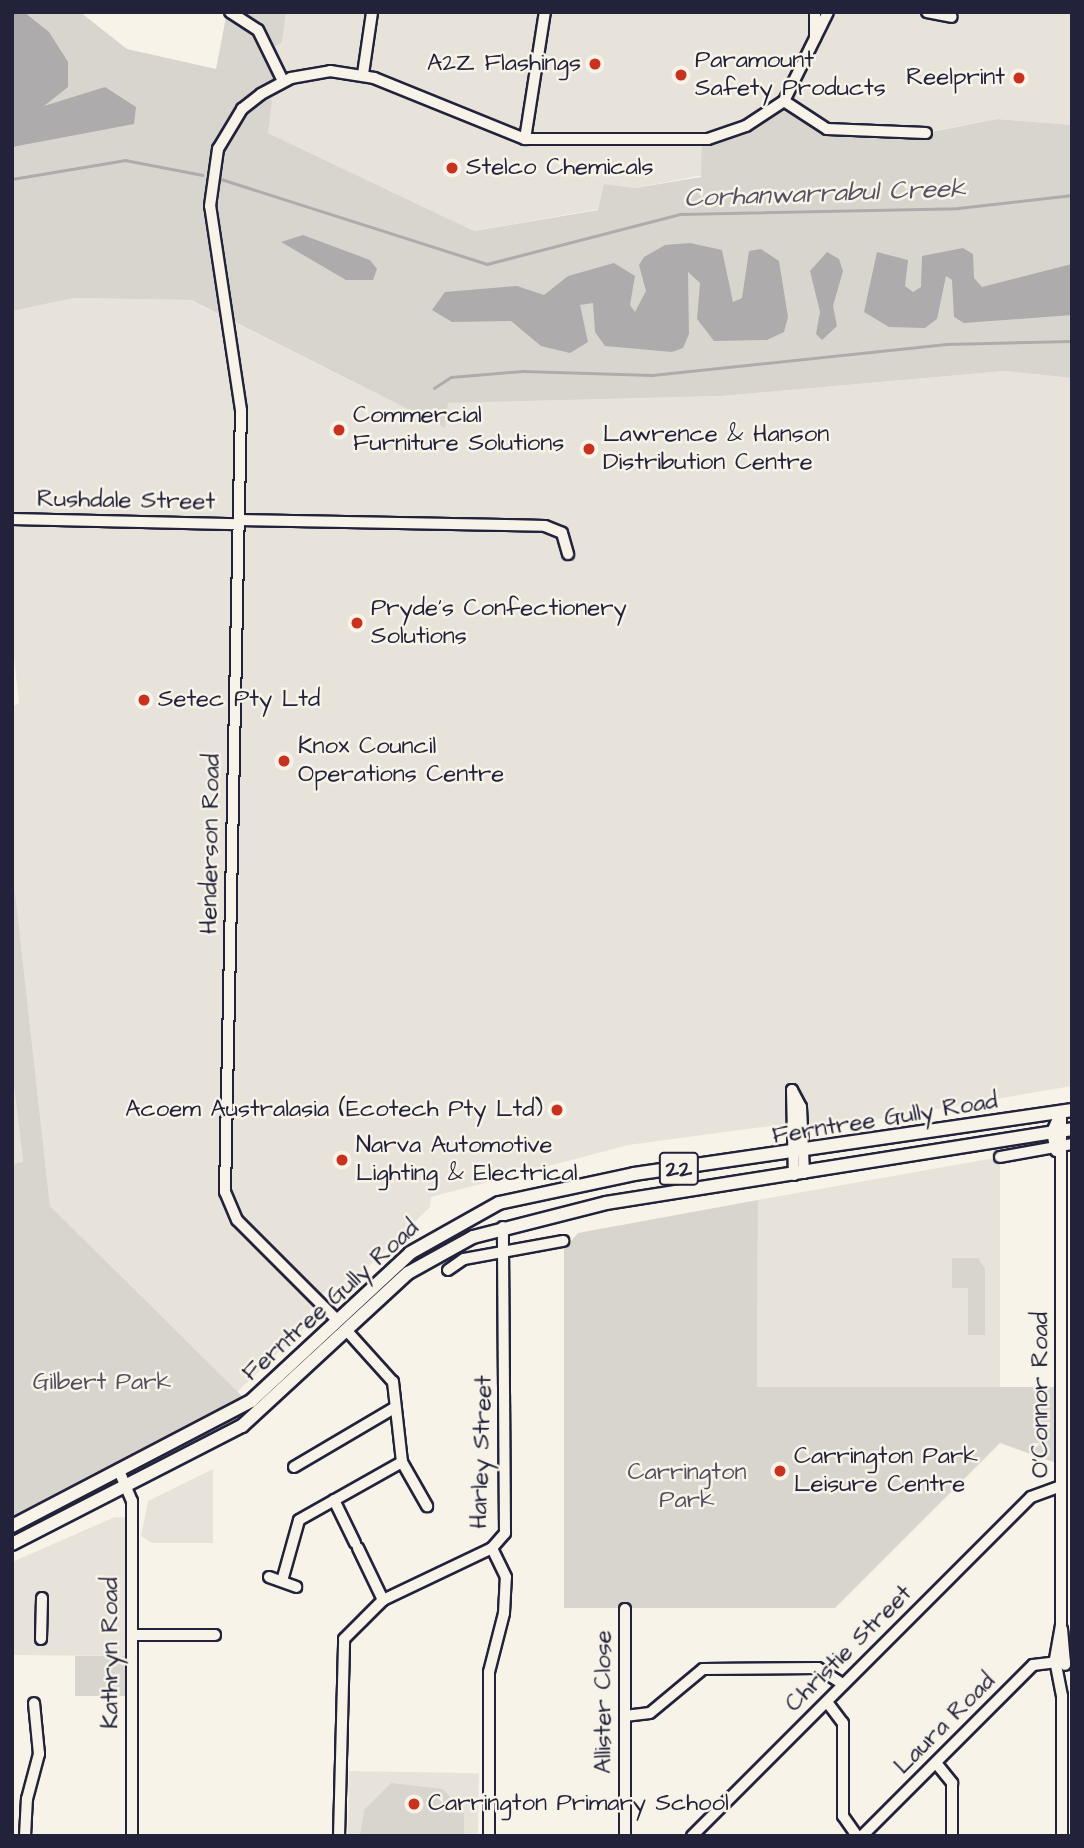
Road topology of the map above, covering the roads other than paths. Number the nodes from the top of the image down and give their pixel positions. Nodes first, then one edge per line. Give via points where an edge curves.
1 (230, 12) edge
2 (372, 12) edge
3 (545, 12) edge
4 (814, 12) edge
5 (828, 12) edge
6 (926, 12) edge
7 (952, 17) dead end
8 (814, 49) junction
9 (363, 74) junction
10 (283, 81) junction
11 (784, 101) junction
12 (926, 133) dead end
13 (525, 139) junction
14 (12, 519) edge
15 (239, 522) junction
16 (568, 554) dead end
17 (1066, 1111) edge
18 (1069, 1130) edge
19 (1052, 1132) junction
20 (1064, 1146) edge
21 (799, 1154) junction
22 (1000, 1157) dead end
23 (799, 1174) junction
24 (499, 1203) junction
25 (503, 1227) junction
26 (563, 1241) dead end
27 (506, 1251) junction
28 (448, 1270) dead end
29 (337, 1320) junction
30 (346, 1331) junction
31 (394, 1408) junction
32 (402, 1462) junction
33 (294, 1467) dead end
34 (120, 1473) junction
35 (128, 1489) junction
36 (1062, 1489) junction
37 (334, 1500) junction
38 (427, 1506) dead end
39 (12, 1526) edge
40 (12, 1544) edge
41 (492, 1548) junction
42 (269, 1577) dead end
43 (282, 1581) junction
44 (296, 1587) dead end
45 (41, 1598) dead end
46 (383, 1600) junction
47 (625, 1609) dead end
48 (132, 1635) junction
49 (215, 1635) dead end
50 (41, 1639) dead end
51 (1066, 1649) edge
52 (1060, 1661) junction
53 (843, 1684) junction
54 (827, 1702) junction
55 (34, 1703) dead end
56 (625, 1716) junction
57 (936, 1763) junction
58 (25, 1836) edge
59 (132, 1836) edge
60 (339, 1836) edge
61 (489, 1836) edge
62 (625, 1836) edge
63 (692, 1836) edge
64 (859, 1836) edge
65 (952, 1836) edge
66 (1062, 1836) edge

1 - 10 street via 258,30
2 - 9 street
3 - 13 street
4 - 8 street
5 - 8 street
6 - 7 street
8 - 11 street
9 - 10 street via 315,72
9 - 13 street
10 - 15 street, Henderson Road via 242,110 225,134 209,192 240,390
11 - 12 street via 827,129
11 - 13 street via 746,126 708,139
14 - 15 street, Rushdale Street
15 - 16 street, Rushdale Street via 545,526 562,533
15 - 29 street, Henderson Road via 225,1192 237,1220
17 - 18 street, O'Connor Road
17 - 19 street
17 - 21 main road, Ferntree Gully Road / 22
18 - 19 main road, Ferntree Gully Road / 22
18 - 20 street, O'Connor Road
19 - 20 street, O'Connor Road
19 - 23 main road, Ferntree Gully Road / 22
20 - 22 street
20 - 36 street, O'Connor Road
21 - 21 street via 792,1090 801,1107
21 - 23 street
21 - 24 main road, Ferntree Gully Road / 22 via 634,1174
23 - 25 main road, Ferntree Gully Road / 22 via 606,1203
24 - 25 main road
24 - 29 main road, Ferntree Gully Road / 22 via 410,1253
25 - 27 street, Harley Street
25 - 30 main road, Ferntree Gully Road / 22 via 426,1261
26 - 27 street
27 - 28 street via 464,1259
27 - 41 street, Harley Street via 506,1526
29 - 30 main road
29 - 34 main road, Ferntree Gully Road / 22 via 251,1401
30 - 31 street via 391,1378
30 - 35 main road, Ferntree Gully Road / 22 via 251,1420
31 - 32 street
31 - 33 street
32 - 37 street
32 - 38 street
34 - 35 street, Kathryn Road
34 - 39 main road, Ferntree Gully Road / 22
35 - 40 main road, Ferntree Gully Road / 22
35 - 48 street, Kathryn Road
36 - 51 street, O'Connor Road
36 - 53 street, Christie Street via 1036,1493
37 - 43 street via 299,1520
37 - 46 street
41 - 46 street
41 - 61 street, Harley Street via 506,1577 505,1613 489,1677
42 - 43 street
43 - 44 street
45 - 50 street
46 - 60 street via 340,1648
47 - 56 street, Allister Close
48 - 49 street
48 - 59 street, Kathryn Road
51 - 52 street, O'Connor Road
52 - 57 street, Laura Road via 1033,1665
52 - 66 street, O'Connor Road
53 - 54 street, Christie Street
53 - 56 street via 822,1668 703,1669 650,1713
54 - 63 street, Christie Street
54 - 64 street via 842,1720 844,1816
55 - 58 street via 39,1754 26,1799
56 - 62 street, Allister Close
57 - 64 street, Laura Road
57 - 65 street via 952,1783

